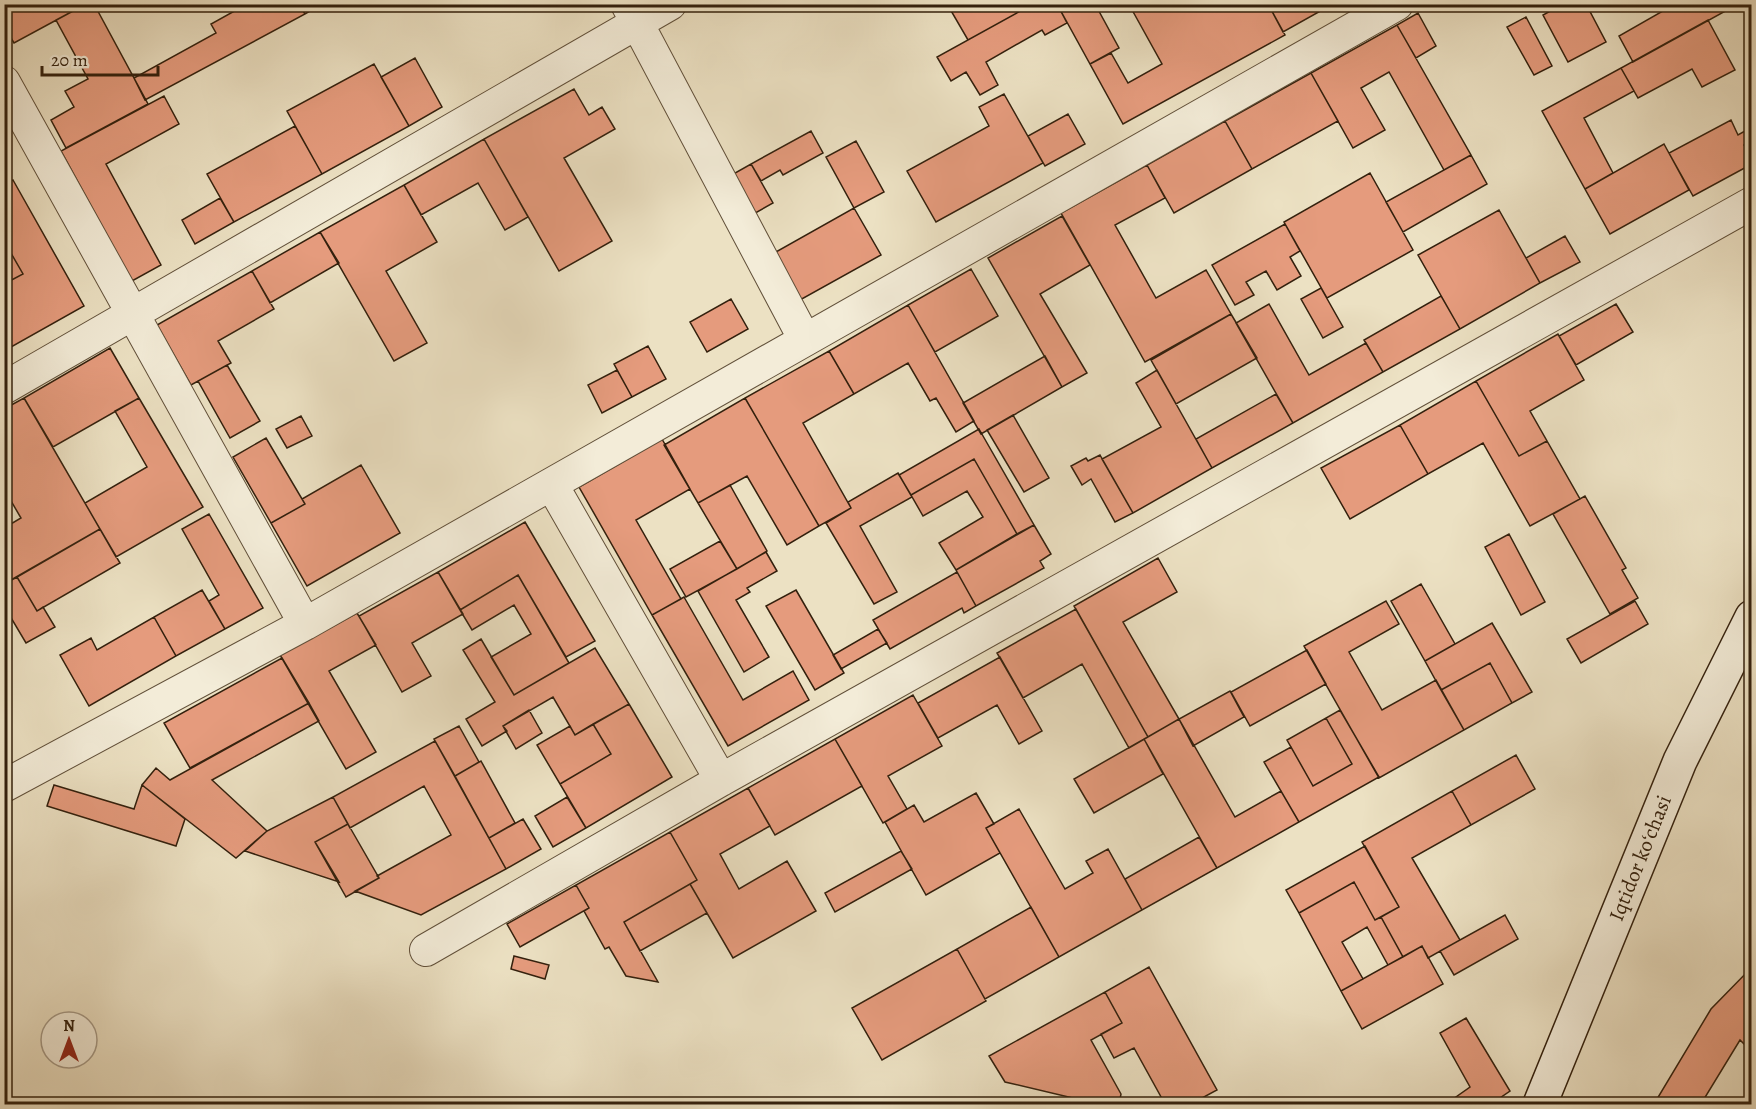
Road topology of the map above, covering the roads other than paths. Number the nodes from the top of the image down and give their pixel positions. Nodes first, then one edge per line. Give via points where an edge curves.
1 (670, 4) edge
2 (1397, 4) edge
3 (632, 14) edge
4 (4, 82) edge
5 (1752, 203) edge
6 (132, 316) junction
7 (805, 340) junction
8 (4, 388) edge
9 (552, 485) junction
10 (1752, 617) edge
11 (305, 624) junction
12 (721, 780) junction
13 (4, 786) edge
14 (426, 950) dead end
15 (1540, 1104) edge

1 - 3 street
2 - 7 street
3 - 6 street
3 - 7 street
4 - 6 street
5 - 12 street
6 - 8 street
6 - 11 street
7 - 9 street
9 - 11 street
9 - 12 street
10 - 15 street, Iqtidor koʻchasi via 1680,760
11 - 13 street
12 - 14 street

